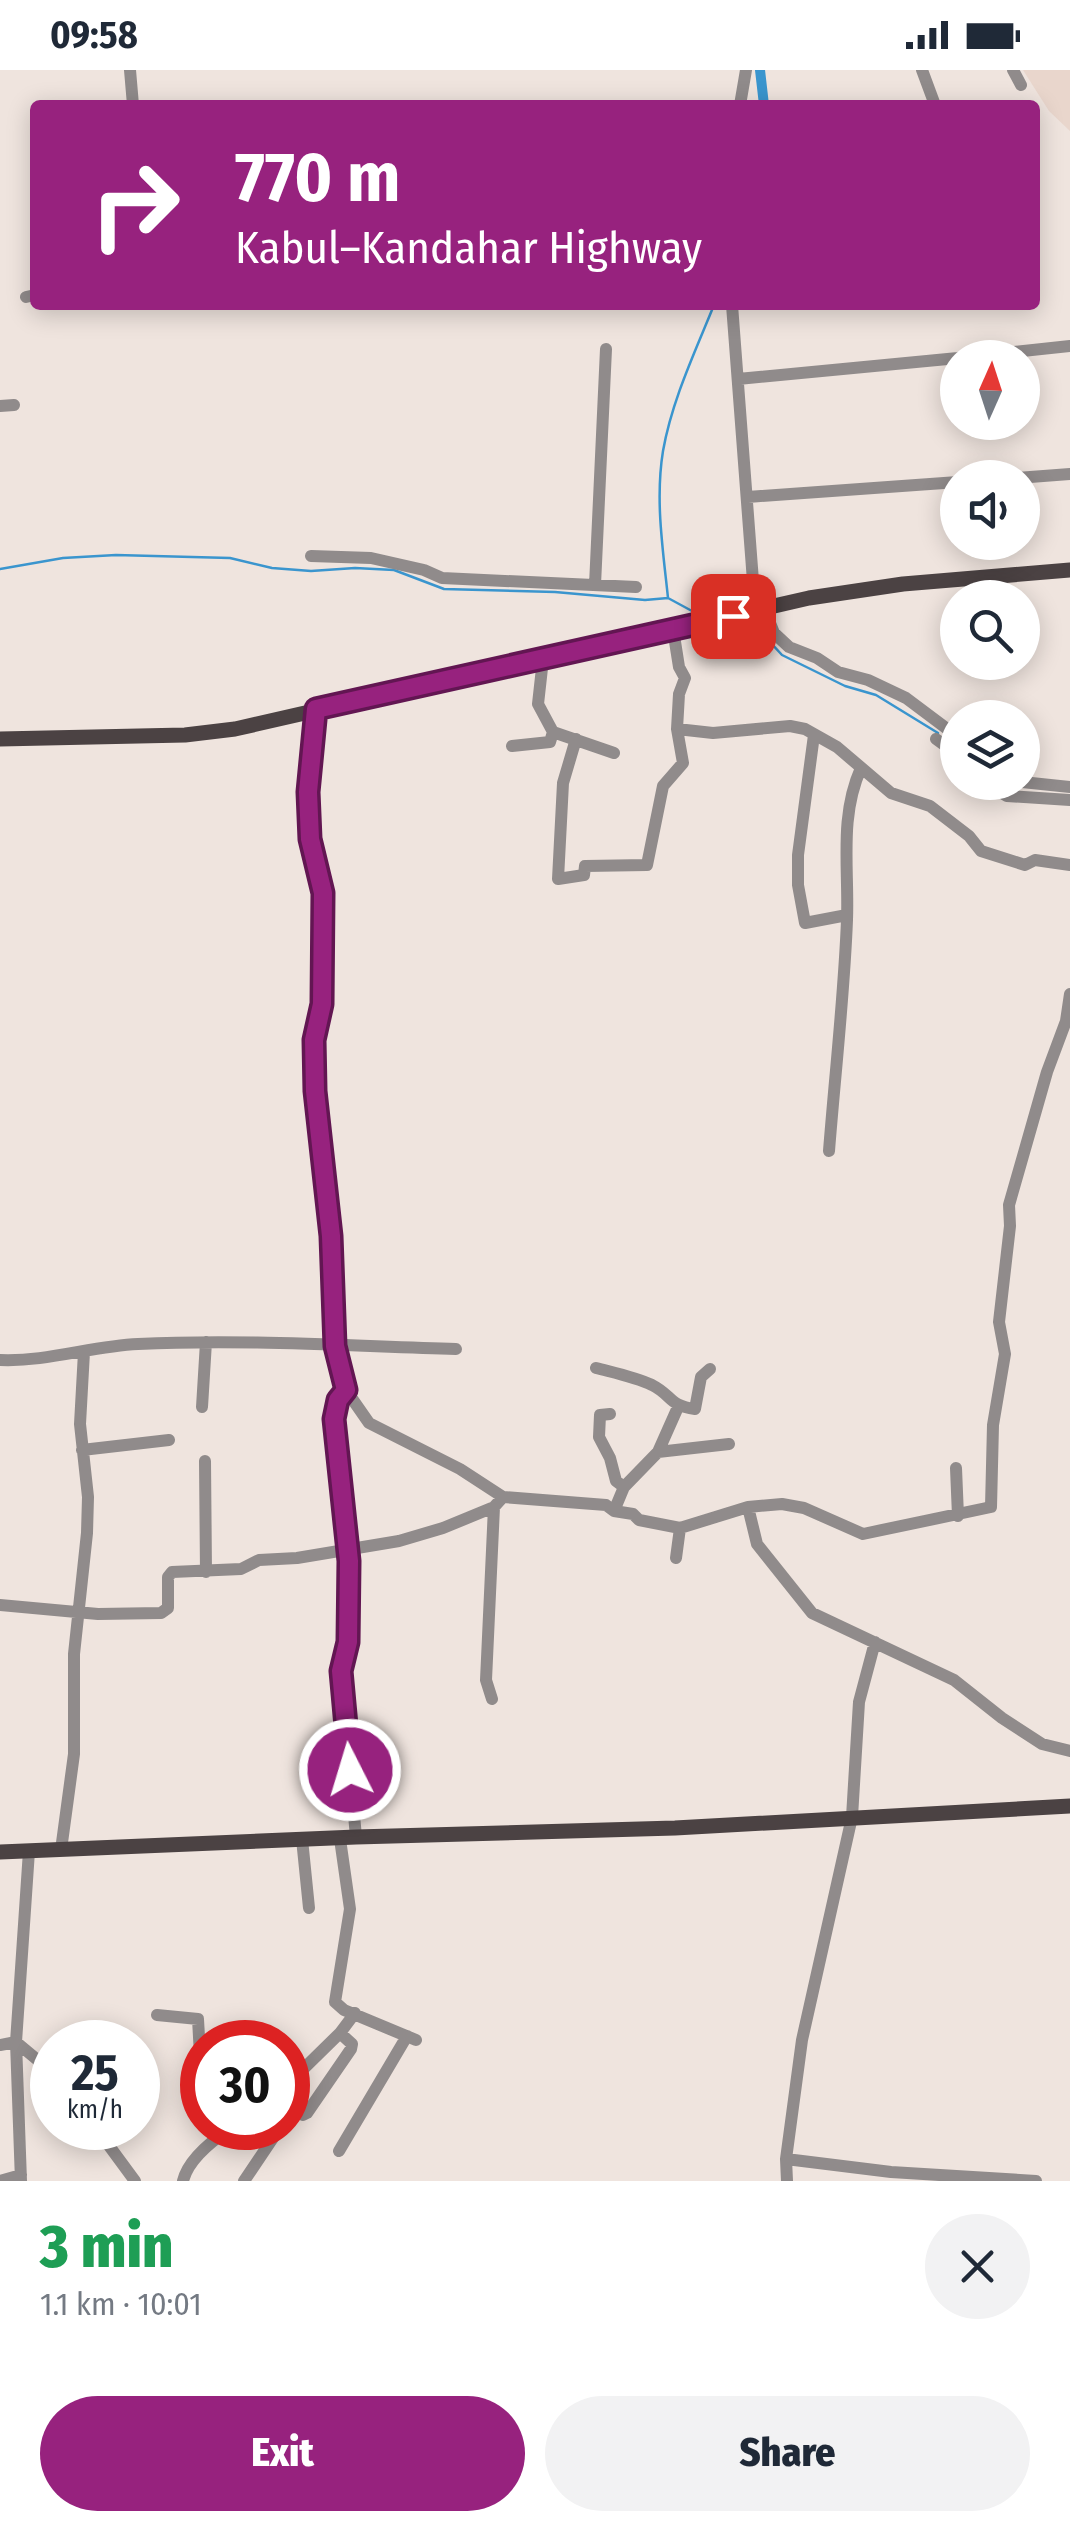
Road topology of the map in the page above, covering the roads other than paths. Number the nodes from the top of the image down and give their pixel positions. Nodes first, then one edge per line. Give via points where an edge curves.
1 (130, 70) edge
2 (746, 70) edge
3 (922, 70) edge
4 (1014, 70) edge
5 (1021, 85) dead end
6 (133, 100) edge
7 (741, 100) edge
8 (933, 100) edge
9 (732, 310) edge
10 (1070, 346) edge
11 (606, 348) dead end
12 (1040, 349) edge
13 (940, 360) edge
14 (738, 379) junction
15 (1070, 474) edge
16 (1040, 476) edge
17 (940, 483) edge
18 (748, 498) junction
19 (310, 556) dead end
20 (1070, 570) edge
21 (595, 585) junction
22 (636, 587) dead end
23 (762, 610) junction
24 (673, 629) junction
25 (542, 659) junction
26 (316, 709) junction
27 (940, 723) edge
28 (677, 728) junction
29 (553, 732) junction
30 (814, 735) junction
31 (0, 739) edge
32 (576, 739) junction
33 (936, 740) dead end
34 (940, 743) edge
35 (512, 746) dead end
36 (614, 753) dead end
37 (862, 768) junction
38 (1040, 784) edge
39 (1070, 787) edge
40 (1040, 795) edge
41 (1070, 800) edge
42 (1070, 865) edge
43 (847, 914) junction
44 (1070, 994) edge
45 (829, 1151) dead end
46 (206, 1342) junction
47 (335, 1346) junction
48 (456, 1349) dead end
49 (84, 1352) junction
50 (0, 1360) edge
51 (596, 1368) dead end
52 (710, 1368) dead end
53 (346, 1390) junction
54 (202, 1407) dead end
55 (678, 1407) junction
56 (610, 1414) dead end
57 (169, 1440) dead end
58 (728, 1444) dead end
59 (82, 1450) junction
60 (658, 1452) junction
61 (205, 1461) dead end
62 (956, 1468) dead end
63 (624, 1487) junction
64 (498, 1502) junction
65 (748, 1507) junction
66 (614, 1511) junction
67 (958, 1516) junction
68 (680, 1528) junction
69 (345, 1550) junction
70 (676, 1558) dead end
71 (206, 1572) junction
72 (0, 1605) edge
73 (80, 1613) junction
74 (875, 1642) junction
75 (492, 1698) dead end
76 (1070, 1751) edge
77 (1070, 1806) edge
78 (852, 1817) junction
79 (348, 1838) junction
80 (302, 1839) junction
81 (61, 1850) junction
82 (28, 1851) junction
83 (0, 1852) edge
84 (309, 1908) dead end
85 (355, 2013) junction
86 (157, 2015) dead end
87 (198, 2020) edge
88 (340, 2033) junction
89 (16, 2042) junction
90 (0, 2044) edge
91 (30, 2054) edge
92 (310, 2062) edge
93 (310, 2109) edge
94 (112, 2150) edge
95 (200, 2150) edge
96 (265, 2150) edge
97 (339, 2152) dead end
98 (786, 2160) junction
99 (21, 2178) edge
100 (0, 2181) edge
101 (134, 2181) edge
102 (182, 2181) edge
103 (244, 2181) edge
104 (788, 2181) edge
105 (1036, 2181) edge

1 - 6 street
2 - 7 street
3 - 8 street
4 - 5 street
9 - 14 street
10 - 12 street
11 - 21 street
13 - 14 street
14 - 18 street
15 - 16 street
17 - 18 street
18 - 23 street via 753,581
19 - 21 street via 370,558 442,578
20 - 23 main road via 903,584
21 - 22 street
23 - 24 main road
23 - 27 street via 789,647 906,698
24 - 25 main road
24 - 28 street via 686,678
25 - 26 main road
25 - 29 street via 538,704
26 - 31 main road via 185,735
26 - 47 street via 308,792 323,893 315,1091
28 - 30 street via 790,726
28 - 32 street via 683,764 663,786 647,866 585,866 584,874 558,879 564,784
29 - 32 street
29 - 35 street via 550,742
30 - 37 street
30 - 43 street via 798,885 805,923
32 - 36 street
33 - 34 street
37 - 42 street via 891,792 930,806 982,851 1025,865
37 - 43 street via 846,830
38 - 39 street
40 - 41 street
43 - 45 street
44 - 67 street via 1009,1205 992,1504
46 - 47 street
46 - 49 street
46 - 54 street
47 - 48 street
47 - 53 street
49 - 50 street
49 - 59 street
51 - 55 street via 658,1388
52 - 55 street via 701,1377 695,1409
53 - 64 street via 370,1423 460,1469
53 - 69 street via 334,1419
55 - 60 street
56 - 63 street via 600,1415 599,1437
57 - 59 street
58 - 60 street
59 - 73 street via 88,1496
60 - 63 street
61 - 71 street
62 - 67 street
63 - 66 street
64 - 66 street via 606,1505
64 - 69 street via 443,1528
64 - 75 street via 486,1680
65 - 67 street via 804,1508 862,1534
65 - 68 street
65 - 74 street via 758,1544 812,1613
66 - 68 street
68 - 70 street
69 - 71 street
69 - 79 street via 348,1642 341,1671
71 - 73 street via 169,1574 165,1612
72 - 73 street
73 - 81 street via 74,1754
74 - 76 street via 954,1680 1042,1744
74 - 78 street via 858,1702
77 - 78 main road
78 - 79 main road
78 - 98 street via 802,2040
79 - 80 main road
79 - 85 street via 350,1909 334,2002
80 - 81 main road
80 - 84 street
81 - 82 main road
82 - 83 main road
82 - 89 street
85 - 88 street
85 - 97 street via 412,2038
86 - 87 street
88 - 92 street
88 - 93 street via 351,2049
89 - 90 street
89 - 91 street
89 - 99 street
94 - 101 street
95 - 102 street
96 - 103 street
98 - 104 street
98 - 105 street
99 - 100 street

